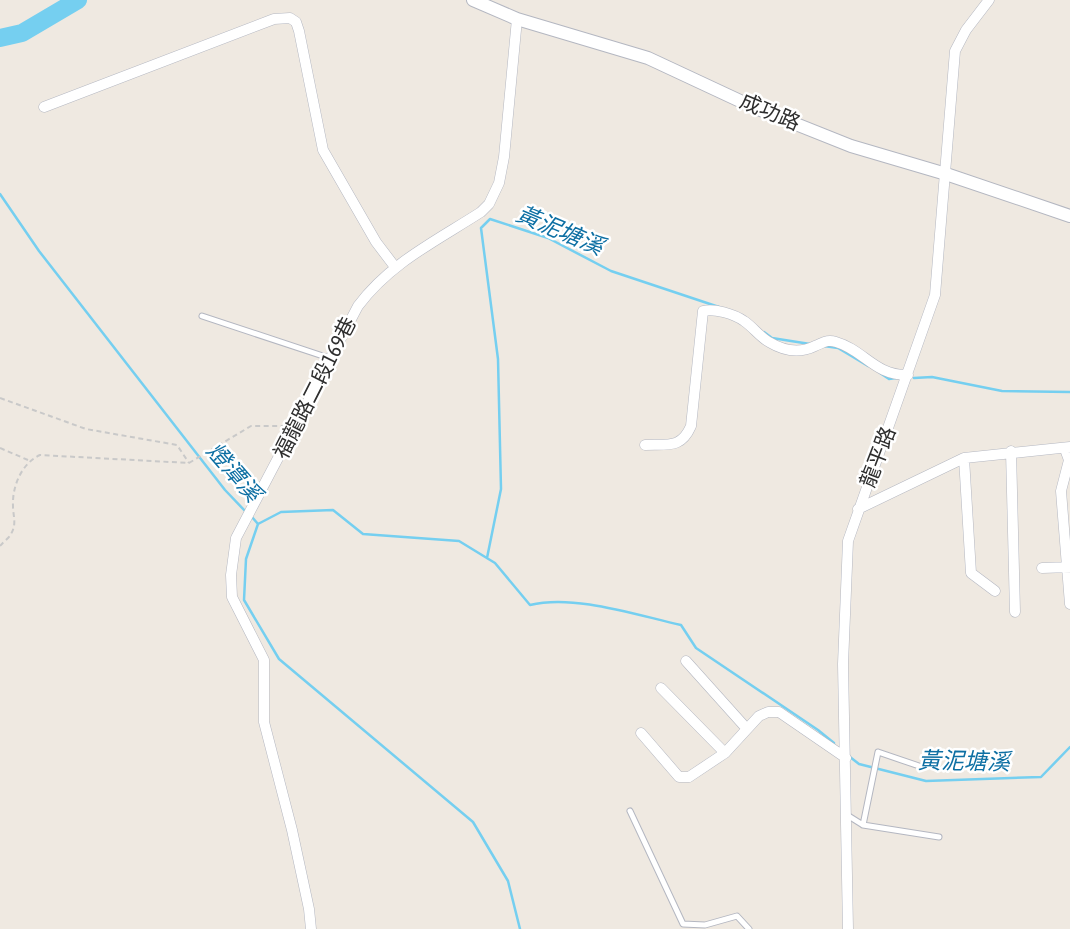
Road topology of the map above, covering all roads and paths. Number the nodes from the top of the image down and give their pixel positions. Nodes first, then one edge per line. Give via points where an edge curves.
1 (473, 0) edge
2 (989, 0) edge
3 (517, 19) junction
4 (44, 107) dead end
5 (946, 174) junction
6 (1070, 216) edge
7 (395, 267) junction
8 (202, 316) dead end
9 (329, 358) junction
10 (908, 375) junction
11 (0, 398) edge
12 (294, 426) junction
13 (645, 445) dead end
14 (0, 448) edge
15 (1067, 448) edge
16 (1011, 452) junction
17 (964, 458) junction
18 (29, 460) junction
19 (189, 463) junction
20 (858, 509) junction
21 (0, 546) edge
22 (1069, 567) edge
23 (1042, 568) dead end
24 (995, 591) dead end
25 (1070, 604) edge
26 (1015, 612) dead end
27 (686, 661) dead end
28 (661, 688) dead end
29 (747, 729) junction
30 (641, 733) dead end
31 (724, 753) junction
32 (846, 758) junction
33 (922, 767) dead end
34 (631, 811) dead end
35 (845, 813) junction
36 (863, 825) junction
37 (939, 837) dead end
38 (311, 929) edge
39 (749, 929) edge
40 (848, 929) edge

1 - 3 street, 成功路
2 - 5 street, 龍平路 via 955,51
3 - 5 street, 成功路 via 648,58 851,146
3 - 7 street, 福龍路二段169巷 via 504,157 489,204
4 - 7 street via 274,19 290,18 299,31 323,150
5 - 6 street, 成功路
5 - 10 street, 龍平路 via 935,295
7 - 9 street, 福龍路二段169巷 via 372,286
8 - 9 lane
9 - 12 street, 福龍路二段169巷
10 - 13 street via 894,376 831,341 797,352 781,348 743,320 709,309 703,311 688,434 676,444
10 - 20 street, 龍平路
11 - 19 path via 86,429 177,445
12 - 19 path via 251,426
12 - 38 street, 福龍路二段169巷 via 244,519 231,575 232,597 264,660 264,722
14 - 18 path
15 - 16 street
15 - 22 street via 1069,460 1061,491
16 - 17 street
16 - 26 street
17 - 20 street
17 - 24 street via 971,573
18 - 19 path via 48,455
18 - 21 path via 15,489 11,534
20 - 32 street, 龍平路 via 847,559
22 - 23 street
22 - 25 street
27 - 29 street
28 - 31 street
29 - 31 street
29 - 32 street via 759,716 779,712
30 - 31 street via 679,777 689,777
32 - 35 street, 龍平路
33 - 36 lane via 878,752
34 - 39 lane via 683,924 705,925 737,916
35 - 36 lane
35 - 40 street, 龍平路
36 - 37 lane

